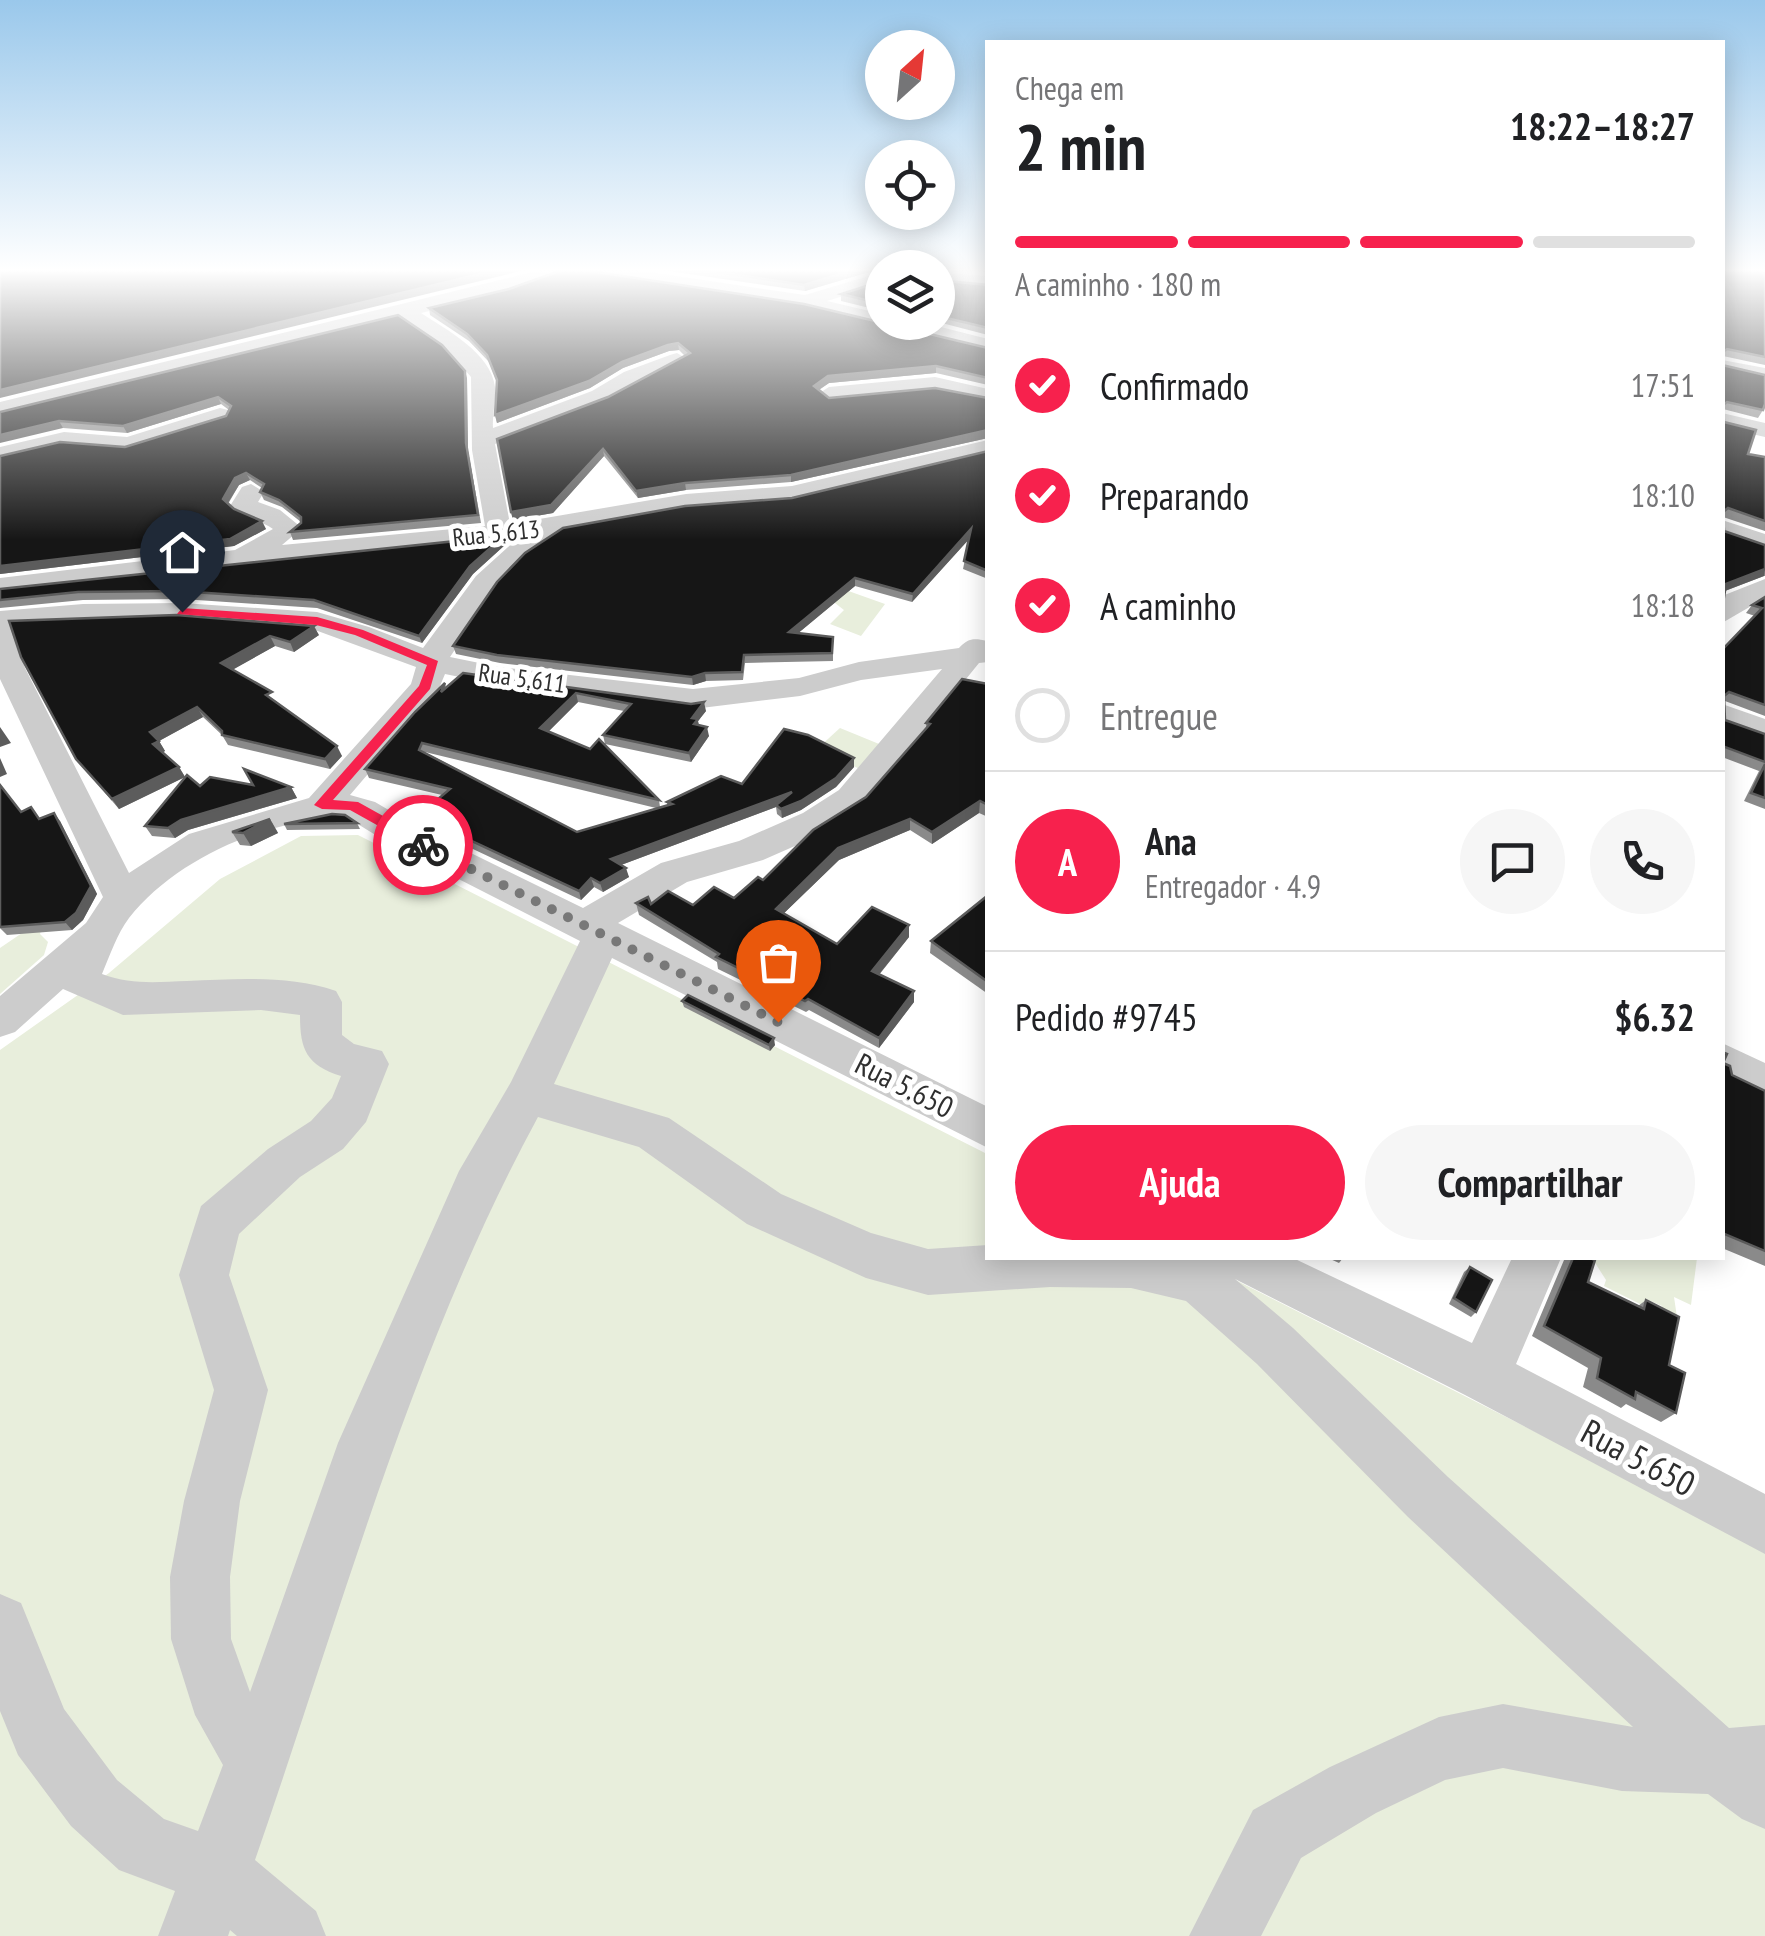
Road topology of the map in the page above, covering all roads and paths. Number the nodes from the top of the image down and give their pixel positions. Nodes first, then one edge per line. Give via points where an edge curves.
1 (205, 359) edge
2 (469, 359) edge
3 (677, 359) edge
4 (960, 360) edge
5 (1725, 367) edge
6 (1765, 374) edge
7 (985, 392) edge
8 (829, 394) edge
9 (0, 408) edge
10 (220, 416) edge
11 (1725, 421) edge
12 (1765, 430) edge
13 (484, 440) junction
14 (985, 449) edge
15 (0, 454) edge
16 (251, 492) dead end
17 (559, 526) junction
18 (1725, 529) edge
19 (500, 531) junction
20 (1765, 543) edge
21 (235, 558) junction
22 (0, 586) edge
23 (1765, 588) edge
24 (1725, 609) edge
25 (0, 620) edge
26 (0, 634) edge
27 (981, 647) edge
28 (433, 663) junction
29 (1725, 715) edge
30 (1765, 732) edge
31 (322, 805) junction
32 (111, 916) junction
33 (595, 928) junction
34 (0, 1020) edge
35 (1725, 1062) edge
36 (1765, 1085) edge
37 (528, 1095) junction
38 (985, 1127) edge
39 (1536, 1260) edge
40 (1212, 1265) edge
41 (1484, 1376) junction
42 (1765, 1525) edge
43 (0, 1624) edge
44 (257, 1760) junction
45 (1749, 1772) edge
46 (214, 1870) junction
47 (193, 1936) edge
48 (291, 1936) edge
49 (1224, 1936) edge

1 - 9 street
2 - 13 street via 485,391
3 - 13 street
4 - 7 street
4 - 8 street
5 - 6 street
10 - 15 street via 128,444 64,439
11 - 12 street
13 - 19 street
14 - 17 street, Rua 5.613 via 792,494 686,502
16 - 21 street via 244,506 289,528
17 - 19 street, Rua 5.613
17 - 28 street via 516,552 486,582
18 - 20 street
19 - 21 street, Rua 5.613
21 - 22 street, Rua 5.613
23 - 24 street
25 - 28 street, Rua 5.611 via 182,612 317,621
26 - 32 street
27 - 28 street, Rua 5.611 via 800,688 693,699
27 - 33 street via 851,798 750,850 674,872
28 - 31 street via 426,686
29 - 30 street
31 - 32 street via 190,849
31 - 33 street, Rua 5.650 via 353,806
32 - 34 street
32 - 44 street via 79,981 123,999 261,994 320,1002 321,1042 344,1060 367,1064 350,1109 327,1135 218,1222 204,1276 241,1390 212,1500 200,1577 201,1639 227,1715
33 - 37 street
33 - 38 street, Rua 5.650
35 - 36 street
37 - 40 street via 653,1132 764,1209 866,1256 928,1272
37 - 44 street via 476,1186 358,1463
39 - 41 street
40 - 41 street, Rua 5.650
40 - 45 street via 1275,1346 1428,1498
41 - 42 street, Rua 5.650
43 - 46 street via 41,1732 94,1802 143,1846
44 - 46 street
45 - 49 street via 1622,1759 1504,1736 1439,1750 1277,1834
46 - 47 street
46 - 48 street

